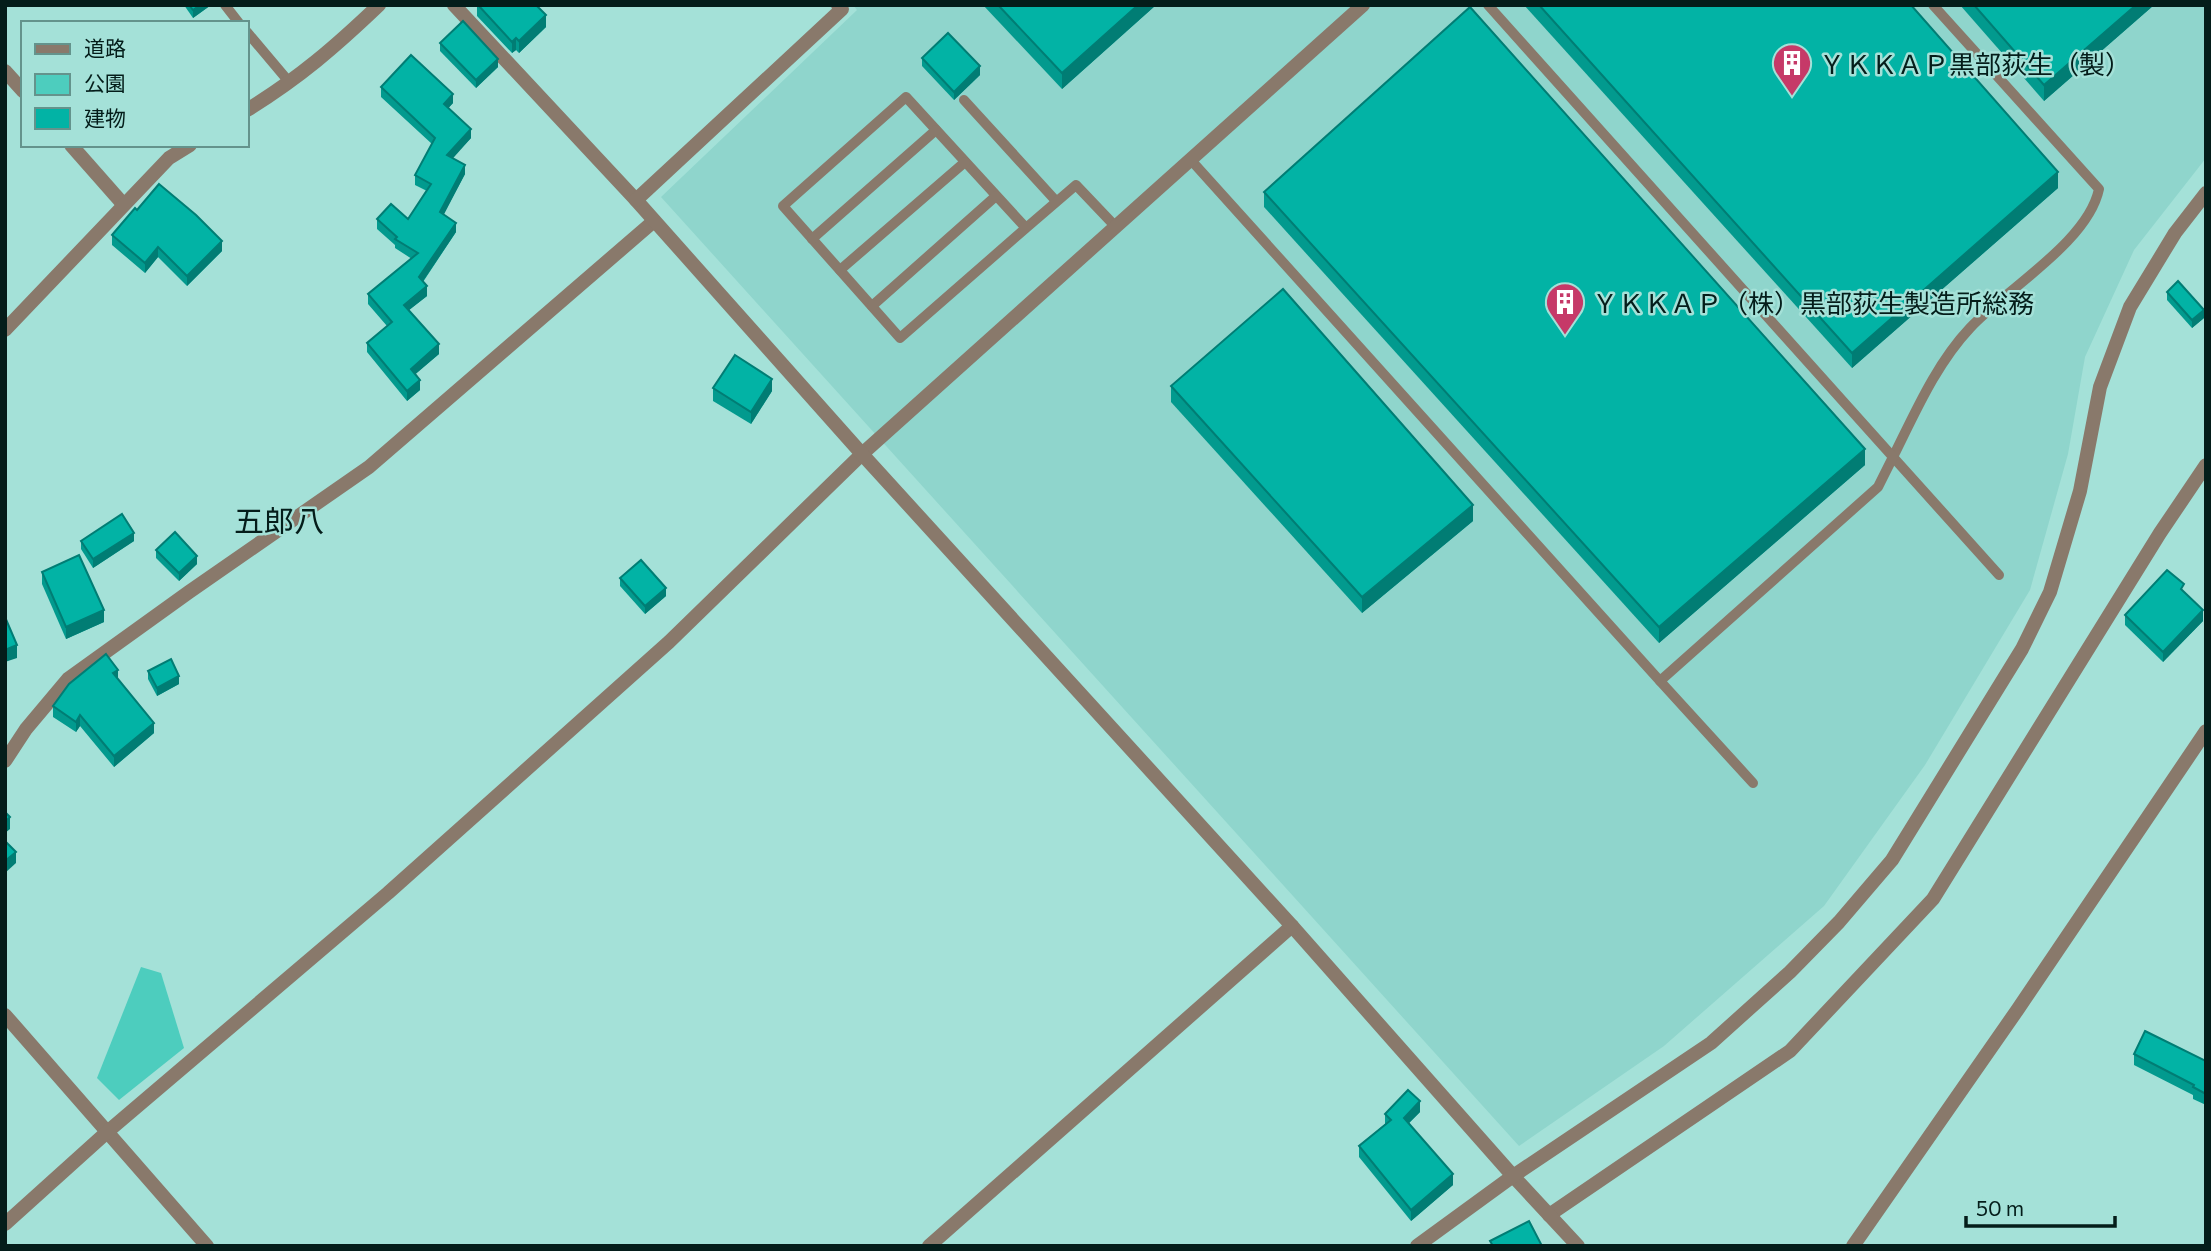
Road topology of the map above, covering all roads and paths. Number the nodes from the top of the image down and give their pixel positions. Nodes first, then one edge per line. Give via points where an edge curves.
1 (225, 5) edge
2 (379, 5) edge
3 (454, 5) edge
4 (838, 5) edge
5 (1363, 5) edge
6 (1488, 5) edge
7 (1933, 5) edge
8 (237, 21) edge
9 (248, 33) edge
10 (5, 71) edge
11 (290, 83) junction
12 (21, 89) edge
13 (964, 100) dead end
14 (248, 109) edge
15 (936, 130) junction
16 (73, 147) edge
17 (187, 147) edge
18 (1190, 159) junction
19 (965, 162) junction
20 (996, 195) junction
21 (2204, 198) edge
22 (636, 200) junction
23 (1056, 201) junction
24 (123, 204) junction
25 (654, 221) junction
26 (1115, 226) junction
27 (1026, 229) junction
28 (812, 239) junction
29 (840, 270) junction
30 (872, 306) junction
31 (5, 330) edge
32 (862, 454) junction
33 (1893, 457) junction
34 (2206, 465) edge
35 (1999, 575) dead end
36 (1660, 681) junction
37 (2206, 731) edge
38 (5, 761) edge
39 (1753, 783) dead end
40 (1292, 926) junction
41 (5, 1015) edge
42 (106, 1133) junction
43 (1513, 1176) junction
44 (1549, 1215) junction
45 (5, 1224) edge
46 (207, 1246) edge
47 (929, 1246) edge
48 (1417, 1246) edge
49 (1578, 1246) edge
50 (1853, 1246) edge

1 - 8 lane
2 - 11 street
3 - 22 street
4 - 22 street via 842,9
5 - 18 street
6 - 33 lane
7 - 33 lane via 2099,189 2096,203 2071,238 1969,329 1933,378
9 - 11 lane
10 - 12 street
11 - 14 street
13 - 23 lane
15 - 19 lane
15 - 28 lane
15 - 28 lane via 906,97 783,206
16 - 24 street
17 - 24 street via 169,158
18 - 26 street
18 - 36 lane
19 - 20 lane
19 - 29 lane
20 - 27 lane
20 - 30 lane
21 - 43 street via 2175,233 2130,307 2101,387 2080,491 2050,592 2022,649 1892,860 1790,972 1712,1043
22 - 25 street
23 - 26 lane via 1076,185
23 - 27 lane
24 - 31 street
25 - 32 street
25 - 38 street via 369,467 68,680
26 - 32 street
27 - 30 lane via 900,338
28 - 29 lane
29 - 30 lane
32 - 40 street
32 - 42 street via 658,651 388,893
33 - 35 lane
33 - 36 lane via 1878,487
34 - 44 street via 1933,899 1790,1051
36 - 39 lane
37 - 50 street
40 - 43 street
40 - 47 street
41 - 42 street
42 - 45 street
42 - 46 street
43 - 44 street
43 - 48 street
44 - 49 street

